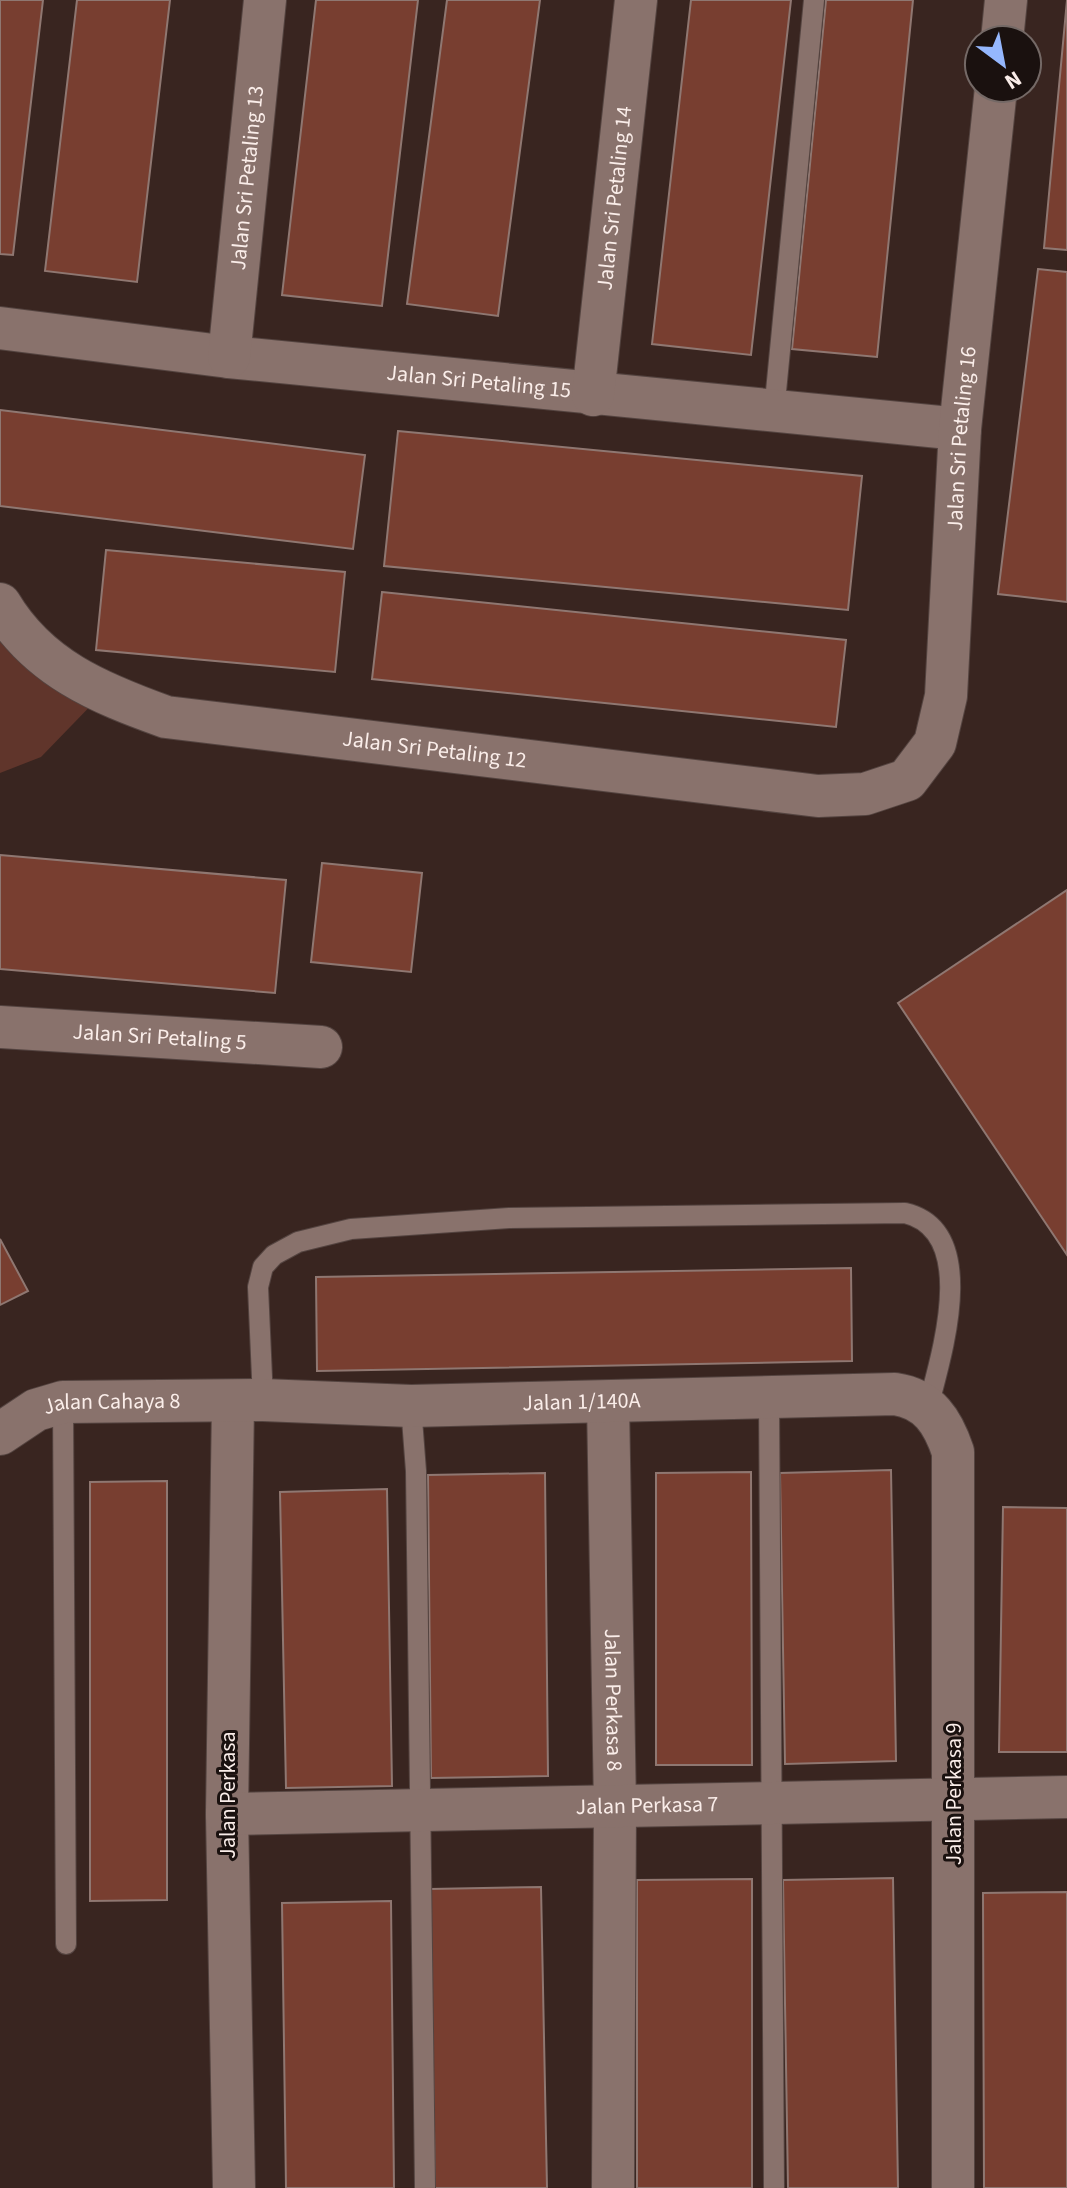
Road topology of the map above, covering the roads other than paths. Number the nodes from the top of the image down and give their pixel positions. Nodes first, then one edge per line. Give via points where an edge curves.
1 (265, 0) edge
2 (636, 0) edge
3 (814, 0) edge
4 (1006, 0) edge
5 (1004, 24) edge
6 (994, 104) edge
7 (0, 328) edge
8 (229, 357) junction
9 (593, 395) junction
10 (774, 412) junction
11 (960, 429) junction
12 (0, 604) edge
13 (907, 780) joint
14 (0, 1027) edge
15 (321, 1047) dead end
16 (769, 1395) junction
17 (248, 1401) junction
18 (63, 1402) junction
19 (608, 1402) junction
20 (411, 1406) junction
21 (928, 1407) junction
22 (0, 1434) edge
23 (1067, 1797) edge
24 (954, 1802) junction
25 (774, 1805) junction
26 (615, 1807) junction
27 (421, 1810) junction
28 (227, 1814) junction
29 (66, 1944) dead end
30 (234, 2188) edge
31 (425, 2188) edge
32 (613, 2188) edge
33 (774, 2188) edge
34 (953, 2188) edge

1 - 8 street, Jalan Sri Petaling 13
2 - 9 street, Jalan Sri Petaling 14
3 - 10 lane
4 - 5 street
6 - 11 street, Jalan Sri Petaling 16
7 - 8 street, Jalan Sri Petaling 15
8 - 9 street, Jalan Sri Petaling 15
9 - 10 street, Jalan Sri Petaling 15
10 - 11 street, Jalan Sri Petaling 15
11 - 13 street, Jalan Sri Petaling 16 via 946,696 935,743
12 - 13 street, Jalan Sri Petaling 12 via 13,626 52,665 102,694 166,717 818,796 865,794
14 - 15 street, Jalan Sri Petaling 5
16 - 19 street, Jalan 1/140A
16 - 21 street, Jalan 1/140A via 895,1394
16 - 25 lane
17 - 18 street, Jalan Cahaya 8
17 - 20 street, Jalan 1/140A
17 - 21 lane via 263,1267 298,1242 351,1229 509,1218 905,1213 930,1224 949,1262 948,1326
17 - 28 street, Jalan Perkasa
18 - 22 street, Jalan Cahaya 8 via 36,1410
18 - 29 lane
19 - 20 street, Jalan 1/140A
19 - 26 street, Jalan Perkasa 8
20 - 27 lane
21 - 24 street, Jalan Perkasa 9 via 953,1452
23 - 24 street, Jalan Perkasa 7
24 - 25 street, Jalan Perkasa 7
24 - 34 street, Jalan Perkasa 9
25 - 26 street, Jalan Perkasa 7
25 - 33 lane
26 - 27 street, Jalan Perkasa 7
26 - 32 street, Jalan Perkasa 8
27 - 28 street, Jalan Perkasa 7
27 - 31 lane
28 - 30 street, Jalan Perkasa

